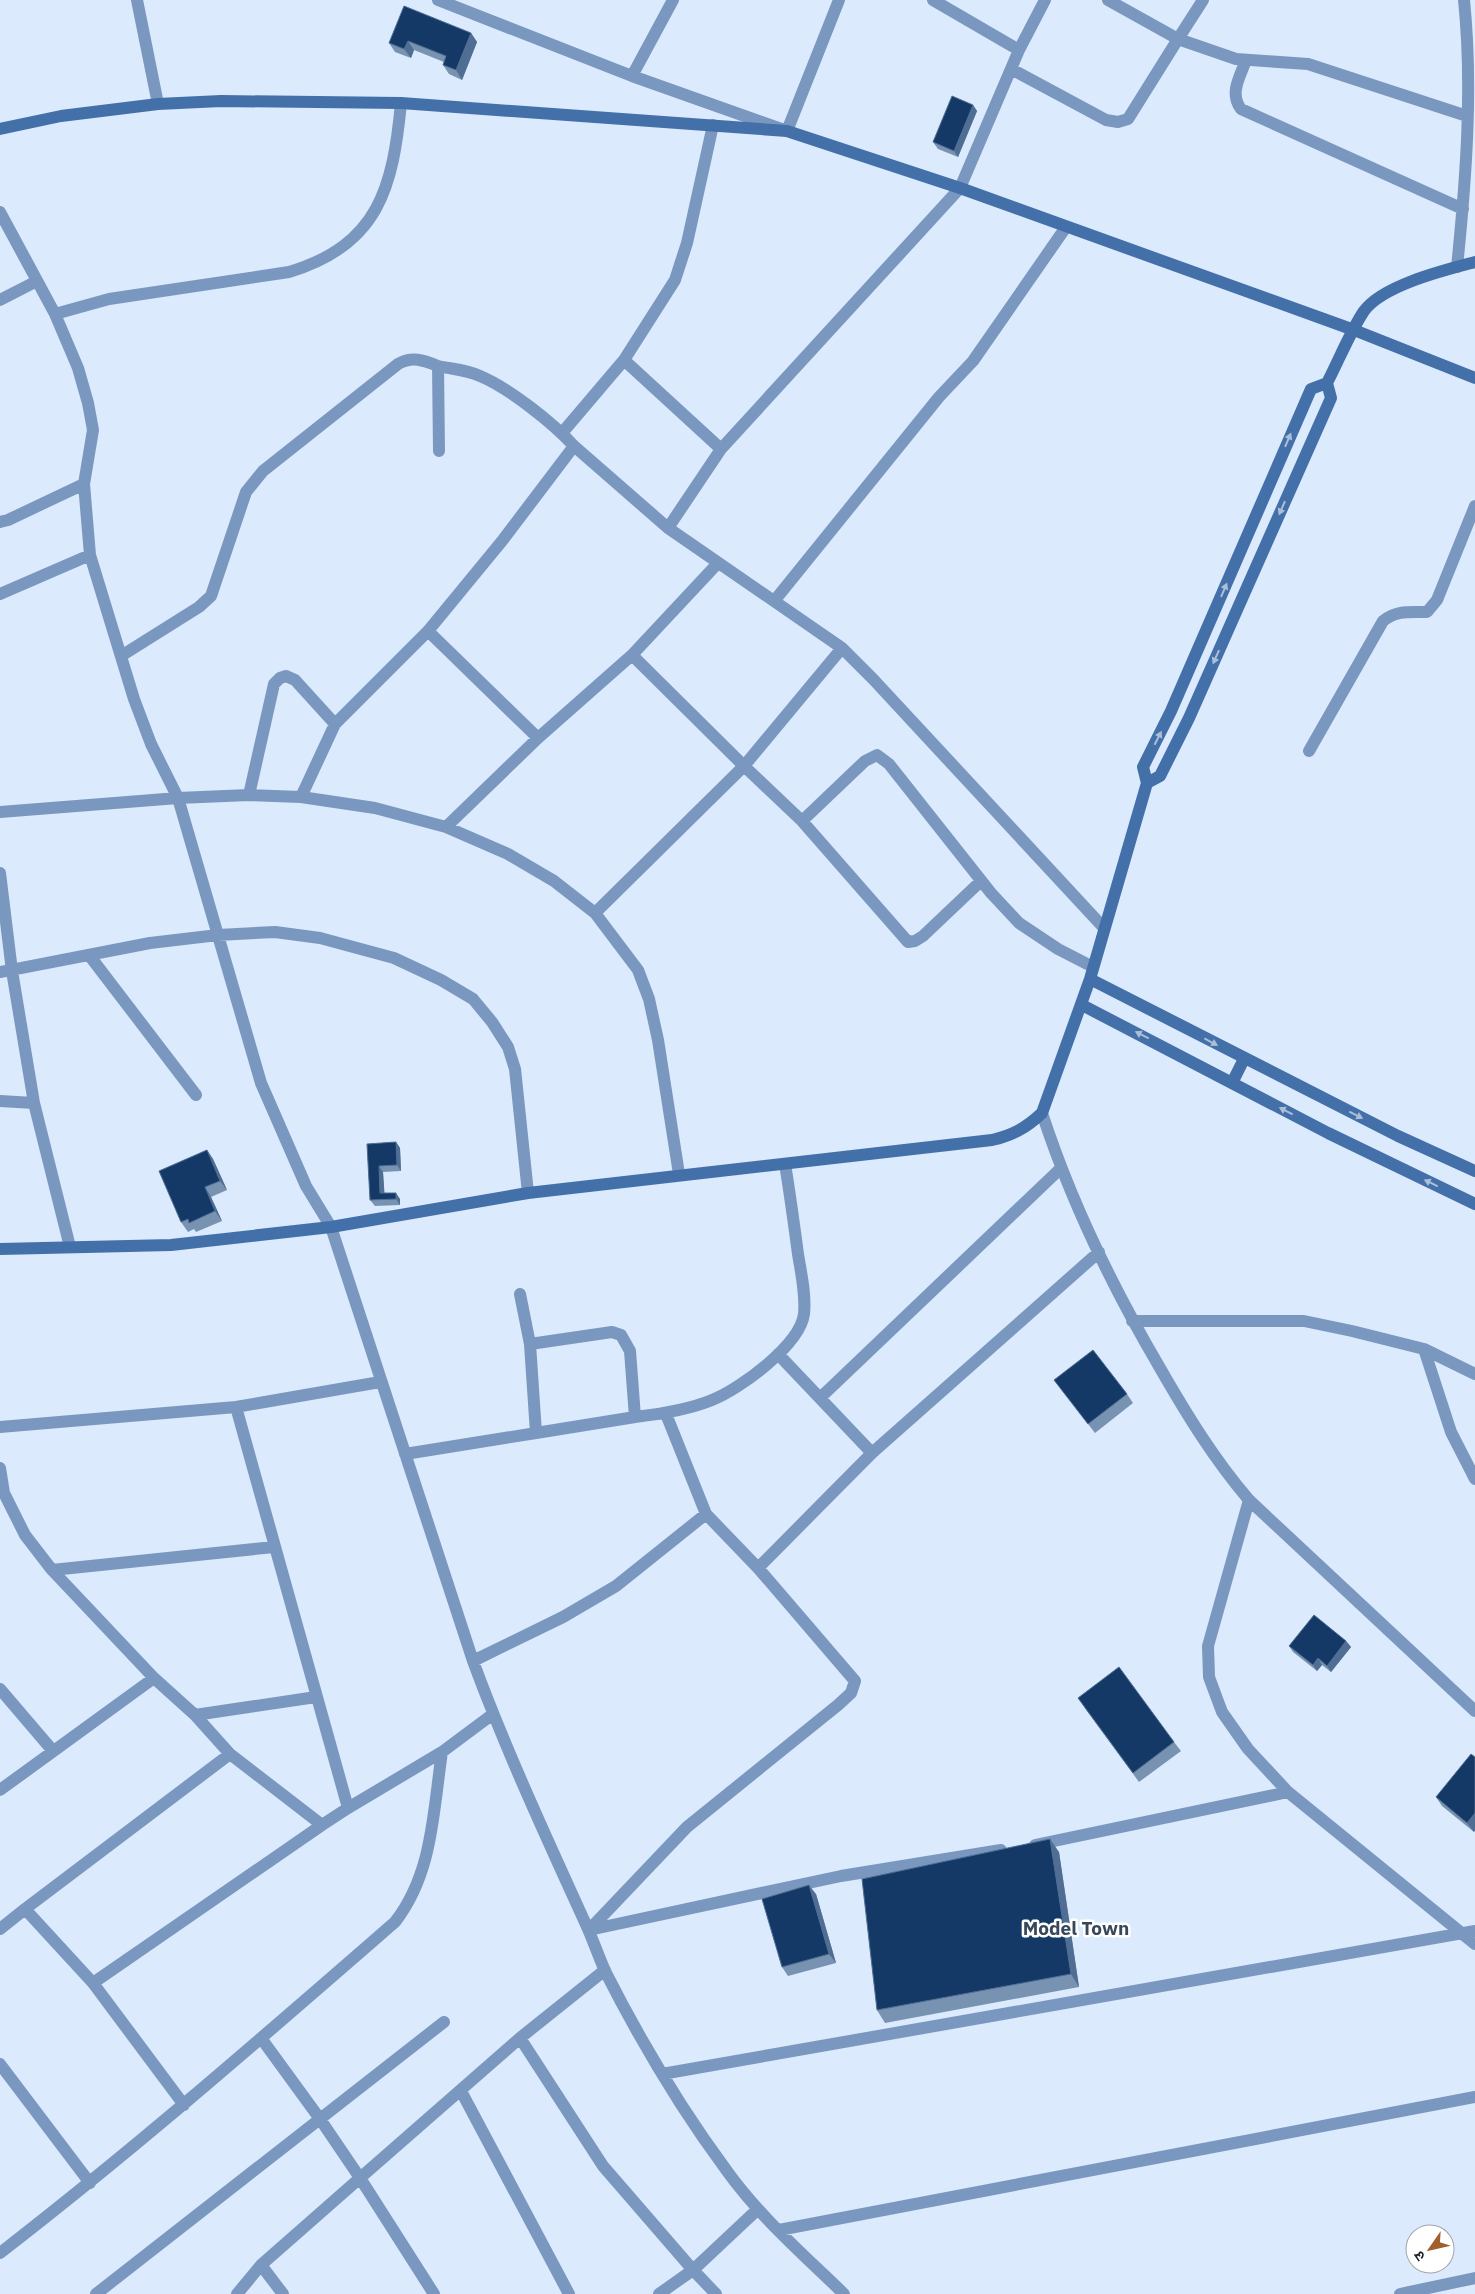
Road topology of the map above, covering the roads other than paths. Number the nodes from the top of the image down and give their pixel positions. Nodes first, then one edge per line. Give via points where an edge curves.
1 (137, 0) edge
2 (438, 0) edge
3 (673, 0) edge
4 (839, 0) edge
5 (933, 0) edge
6 (1045, 0) edge
7 (1108, 0) edge
8 (1203, 0) edge
9 (1464, 0) edge
10 (1178, 39) junction
11 (1018, 50) junction
12 (1246, 60) junction
13 (1011, 69) junction
14 (632, 76) junction
15 (158, 104) junction
16 (401, 104) junction
17 (1467, 116) junction
18 (713, 125) junction
19 (0, 129) edge
20 (787, 131) junction
21 (960, 188) junction
22 (1463, 209) junction
23 (0, 212) edge
24 (1066, 227) junction
25 (1475, 262) edge
26 (1457, 267) junction
27 (37, 280) junction
28 (0, 300) edge
29 (55, 314) junction
30 (1354, 330) junction
31 (624, 360) junction
32 (438, 366) junction
33 (1475, 378) edge
34 (1327, 383) junction
35 (562, 433) junction
36 (574, 446) junction
37 (721, 448) junction
38 (439, 451) dead end
39 (84, 484) junction
40 (1475, 506) edge
41 (0, 522) edge
42 (668, 528) junction
43 (90, 555) junction
44 (718, 562) junction
45 (0, 594) edge
46 (775, 600) junction
47 (428, 631) junction
48 (842, 648) junction
49 (632, 655) junction
50 (121, 656) junction
51 (335, 724) junction
52 (538, 738) junction
53 (1309, 751) dead end
54 (744, 766) junction
55 (1147, 783) junction
56 (249, 795) junction
57 (301, 797) junction
58 (178, 798) junction
59 (0, 812) edge
60 (802, 821) junction
61 (446, 827) junction
62 (0, 873) edge
63 (981, 881) junction
64 (595, 913) junction
65 (1104, 928) junction
66 (218, 935) junction
67 (89, 955) junction
68 (6, 971) edge
69 (1091, 973) junction
70 (1082, 1005) junction
71 (1244, 1059) junction
72 (1232, 1083) junction
73 (196, 1095) dead end
74 (0, 1101) edge
75 (34, 1103) junction
76 (1042, 1113) junction
77 (785, 1164) junction
78 (1060, 1169) junction
79 (1475, 1171) edge
80 (678, 1174) junction
81 (528, 1193) junction
82 (1475, 1204) edge
83 (330, 1227) junction
84 (70, 1246) junction
85 (0, 1249) edge
86 (1099, 1252) junction
87 (520, 1294) dead end
88 (1132, 1321) junction
89 (530, 1344) junction
90 (1424, 1349) junction
91 (778, 1354) junction
92 (1475, 1374) edge
93 (380, 1382) junction
94 (820, 1398) junction
95 (236, 1407) junction
96 (666, 1414) junction
97 (635, 1417) junction
98 (0, 1427) edge
99 (536, 1433) junction
100 (872, 1453) junction
101 (405, 1454) junction
102 (0, 1468) edge
103 (1475, 1479) edge
104 (2, 1495) edge
105 (1249, 1500) junction
106 (706, 1514) junction
107 (274, 1547) junction
108 (758, 1568) junction
109 (52, 1570) junction
110 (474, 1662) junction
111 (154, 1678) junction
112 (0, 1689) edge
113 (316, 1697) junction
114 (1475, 1711) edge
115 (493, 1714) junction
116 (195, 1715) junction
117 (53, 1751) junction
118 (442, 1752) junction
119 (230, 1754) junction
120 (0, 1790) edge
121 (1288, 1792) junction
122 (348, 1808) junction
123 (322, 1825) junction
124 (25, 1909) junction
125 (0, 1929) edge
126 (589, 1930) junction
127 (1469, 1932) edge
128 (1475, 1944) edge
129 (605, 1970) junction
130 (93, 1983) junction
131 (444, 2022) dead end
132 (261, 2038) junction
133 (520, 2038) junction
134 (0, 2064) edge
135 (662, 2074) junction
136 (462, 2091) junction
137 (1475, 2098) edge
138 (184, 2105) junction
139 (320, 2119) junction
140 (360, 2178) junction
141 (90, 2183) junction
142 (758, 2209) junction
143 (779, 2230) junction
144 (0, 2252) edge
145 (261, 2265) junction
146 (693, 2270) junction
147 (1475, 2278) edge
148 (96, 2294) edge
149 (237, 2294) edge
150 (283, 2294) edge
151 (434, 2294) edge
152 (569, 2294) edge
153 (659, 2294) edge
154 (716, 2294) edge
155 (844, 2294) edge
156 (1400, 2294) edge

1 - 15 street
2 - 14 street
3 - 14 street
4 - 20 street
5 - 11 street
6 - 11 street
7 - 10 street
8 - 10 street
9 - 17 street
10 - 12 street
10 - 13 street via 1128,119 1118,122 1106,120
11 - 13 street
12 - 17 street via 1308,64
12 - 22 street via 1234,93 1241,109
13 - 21 street
14 - 20 street
15 - 16 main road via 221,101
15 - 19 main road via 60,116
16 - 18 main road
16 - 29 street via 391,175 380,203 365,225 343,246 310,265 289,272 109,299
17 - 22 street
18 - 20 main road
18 - 31 street via 682,264 664,300
20 - 21 main road
21 - 24 main road
21 - 37 street
22 - 26 street
23 - 27 street
24 - 30 main road
24 - 46 street via 973,361 939,397
25 - 26 main road
26 - 30 main road via 1387,292 1374,300
27 - 28 street
27 - 29 street
29 - 39 street via 78,368 91,421 90,453
30 - 33 main road
30 - 34 main road
31 - 35 street
31 - 37 street
32 - 35 street via 480,375 506,390
32 - 38 street
32 - 50 street via 419,359 406,359 263,471 246,492 211,596
34 -> 55 main road via 1331,398 1189,718 1160,776
55 -> 34 main road via 1143,767 1171,711 1311,389
35 - 36 street
36 - 42 street
36 - 47 street
37 - 42 street
39 - 41 street
39 - 43 street
40 - 53 street via 1437,600 1427,612 1400,612 1383,621
42 - 44 street
43 - 45 street
43 - 50 street
44 - 46 street
44 - 49 street
46 - 48 street
47 - 51 street
47 - 52 street
48 - 54 street
48 - 65 street
49 - 52 street
49 - 54 street
50 - 58 street via 151,744
51 - 56 street via 295,680 286,676 280,678 274,684
51 - 57 street
52 - 61 street
54 - 60 street
54 - 64 street
55 - 65 main road
56 - 57 street
56 - 58 street
57 - 61 street via 375,808
58 - 59 street
58 - 66 street
60 - 63 street via 908,942 915,942 923,936
60 - 63 street via 865,760 877,755 889,764
61 - 64 street via 508,854 554,881
62 - 68 street
63 - 69 street via 1019,923
64 - 80 street via 638,970 649,999
65 - 69 main road
66 - 67 street via 150,943
66 - 81 street via 275,932 320,938 394,958 473,999 508,1047 515,1069
66 - 83 street via 261,1083 306,1186
67 - 68 street
67 - 73 street
68 - 75 street
69 - 70 main road
69 -> 71 main road
72 -> 70 main road
70 - 76 main road
71 - 72 main road
71 -> 79 main road
82 -> 72 main road
74 - 75 street
75 - 84 street
76 - 77 main road via 1027,1127 992,1140
76 - 78 street
77 - 80 main road
77 - 91 street via 804,1290 804,1315 797,1332
78 - 86 street
78 - 94 street
80 - 81 main road
81 - 83 main road
83 - 84 main road via 171,1245
83 - 93 street
84 - 85 main road
86 - 88 street
86 - 100 street
87 - 89 street
88 - 90 street via 1304,1322
88 - 105 street via 1196,1430
89 - 97 street via 612,1332 621,1335 630,1351
89 - 99 street
90 - 92 street
90 - 103 street via 1452,1432
91 - 94 street
91 - 96 street via 739,1385 713,1400
93 - 95 street
93 - 101 street
94 - 100 street
95 - 98 street
95 - 107 street
96 - 97 street
96 - 106 street
97 - 99 street
99 - 101 street
100 - 108 street
101 - 110 street
102 - 104 street
104 - 109 street via 25,1535
105 - 114 street
105 - 121 street via 1208,1646 1209,1677 1222,1712 1248,1750
106 - 108 street
106 - 110 street via 616,1586
107 - 109 street
107 - 113 street
108 - 126 street via 855,1682 851,1693 687,1827
109 - 111 street
110 - 115 street
111 - 116 street
111 - 117 street
112 - 117 street
113 - 116 street
113 - 122 street
115 - 118 street
115 - 126 street
116 - 119 street
117 - 120 street
118 - 122 street
118 - 132 street via 424,1867 408,1905 395,1922
119 - 123 street
119 - 124 street
121 - 126 street via 1018,1848 841,1876
121 - 127 street
122 - 123 street
123 - 130 street
124 - 125 street
124 - 130 street
126 - 129 street
127 - 128 street
127 - 135 street
129 - 133 street
129 - 135 street
130 - 138 street
131 - 139 street
132 - 138 street
132 - 139 street
133 - 136 street
133 - 146 street via 603,2166
134 - 141 street
135 - 142 street via 727,2172
136 - 140 street
136 - 152 street
137 - 143 street
138 - 141 street
139 - 140 street
139 - 148 street
140 - 145 street
140 - 151 street
141 - 144 street
142 - 143 street
142 - 146 street
143 - 155 street
145 - 149 street
145 - 150 street
146 - 153 street
146 - 154 street
147 - 156 street

